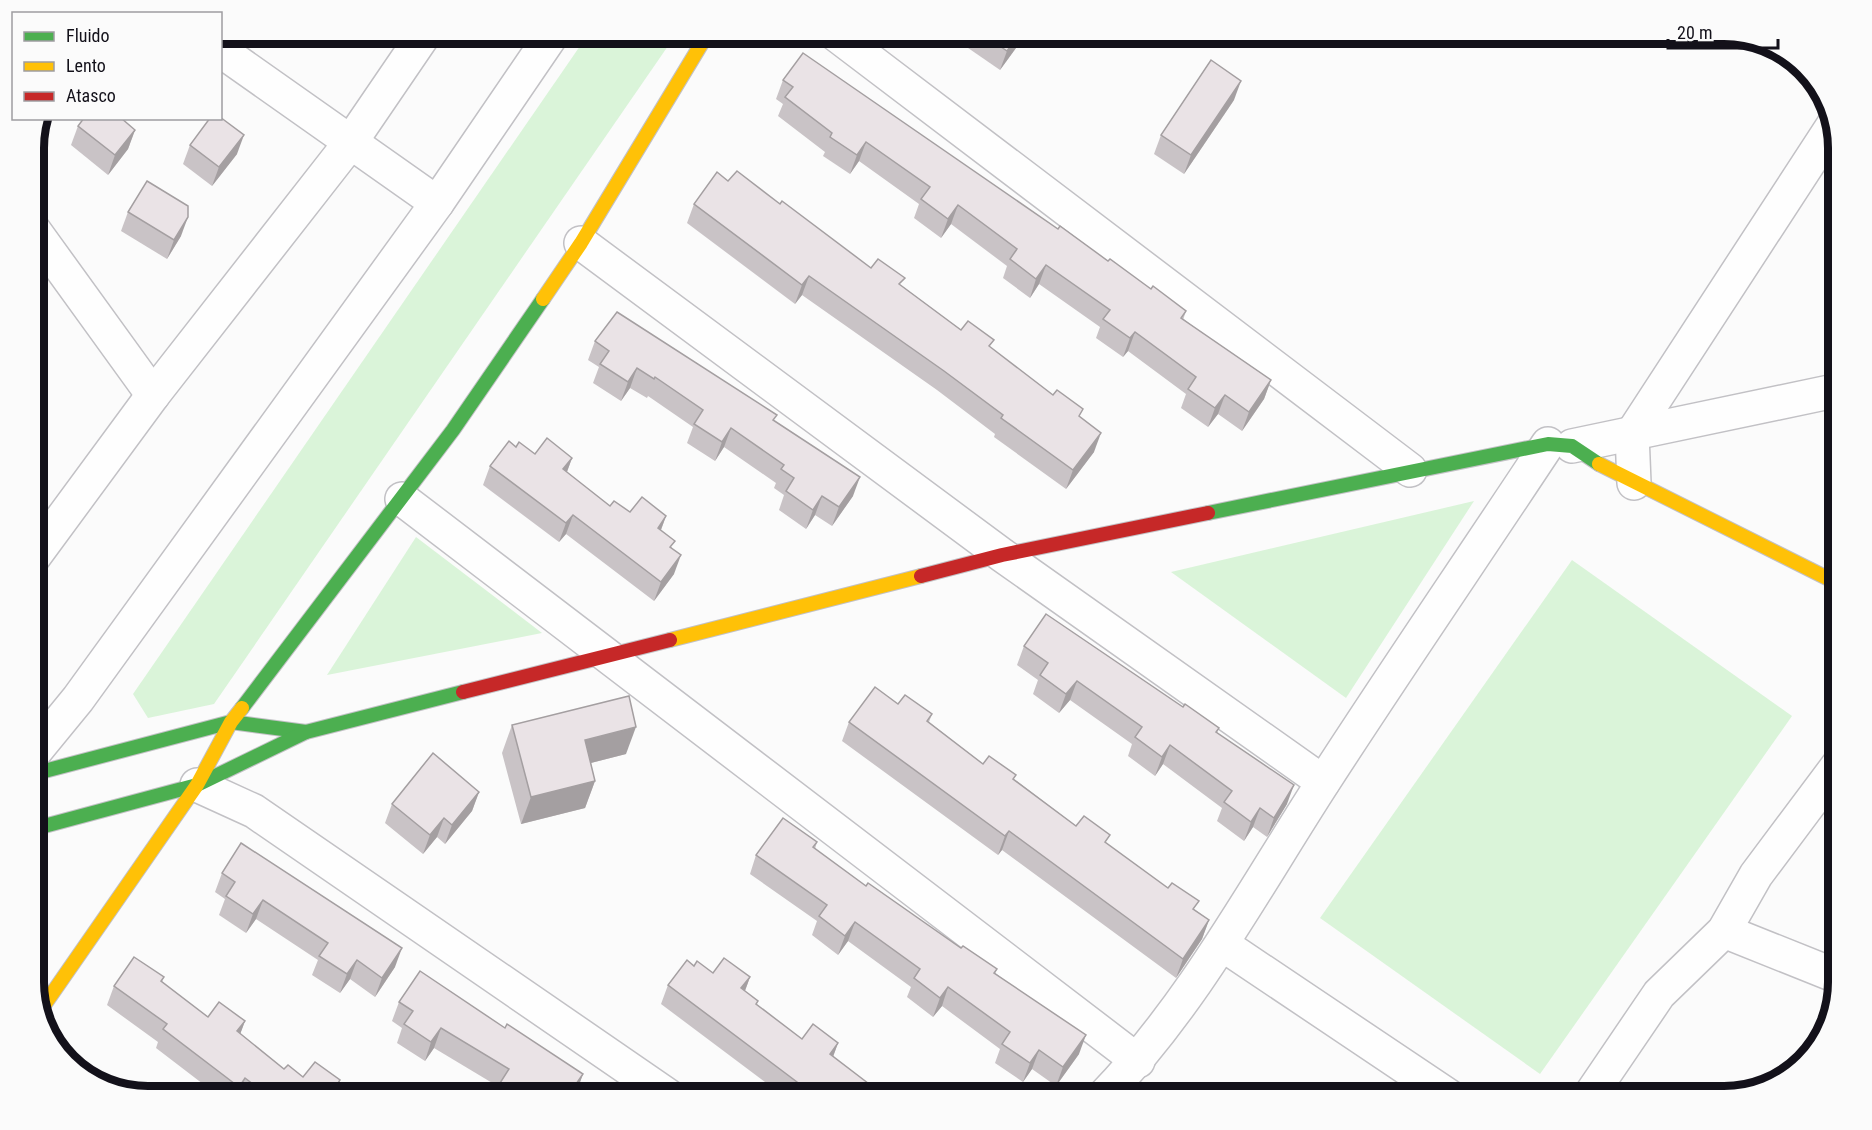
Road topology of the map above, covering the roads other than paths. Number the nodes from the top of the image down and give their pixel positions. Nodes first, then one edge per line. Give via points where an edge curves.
1 (418, 44) edge
2 (545, 44) edge
3 (701, 44) edge
4 (848, 44) edge
5 (222, 51) edge
6 (1827, 135) edge
7 (350, 143) junction
8 (437, 203) junction
9 (581, 243) junction
10 (44, 244) edge
11 (1828, 392) edge
12 (153, 395) junction
13 (1632, 434) junction
14 (1560, 445) junction
15 (1410, 470) junction
16 (1634, 483) junction
17 (402, 499) junction
18 (44, 543) edge
19 (1002, 555) junction
20 (1828, 579) edge
21 (606, 657) junction
22 (231, 722) junction
23 (306, 732) junction
24 (44, 741) edge
25 (44, 771) edge
26 (1828, 779) edge
27 (1323, 782) junction
28 (197, 785) junction
29 (44, 827) edge
30 (1724, 931) junction
31 (1222, 944) junction
32 (1828, 973) edge
33 (46, 1002) edge
34 (1138, 1061) junction
35 (654, 1086) edge
36 (1114, 1086) edge
37 (1434, 1086) edge
38 (1596, 1086) edge

1 - 7 street
2 - 8 street
3 - 9 street
4 - 15 street
5 - 7 street
6 - 13 street
7 - 8 street
7 - 12 street
8 - 24 street
9 - 17 street
9 - 19 street
10 - 12 street
11 - 13 street
12 - 18 street
13 - 14 street
13 - 16 street
14 - 15 street
14 - 16 street
14 - 27 street
15 - 19 street
16 - 20 street
17 - 21 street
17 - 22 street
19 - 21 street
19 - 27 street
21 - 23 street
21 - 34 street
22 - 23 street
22 - 25 street
22 - 28 street
23 - 28 street
26 - 30 street via 1756,875
27 - 31 street
28 - 29 street
28 - 33 street
28 - 35 street via 254,811
30 - 32 street
30 - 38 street via 1659,994
31 - 34 street
31 - 37 street
34 - 36 street

